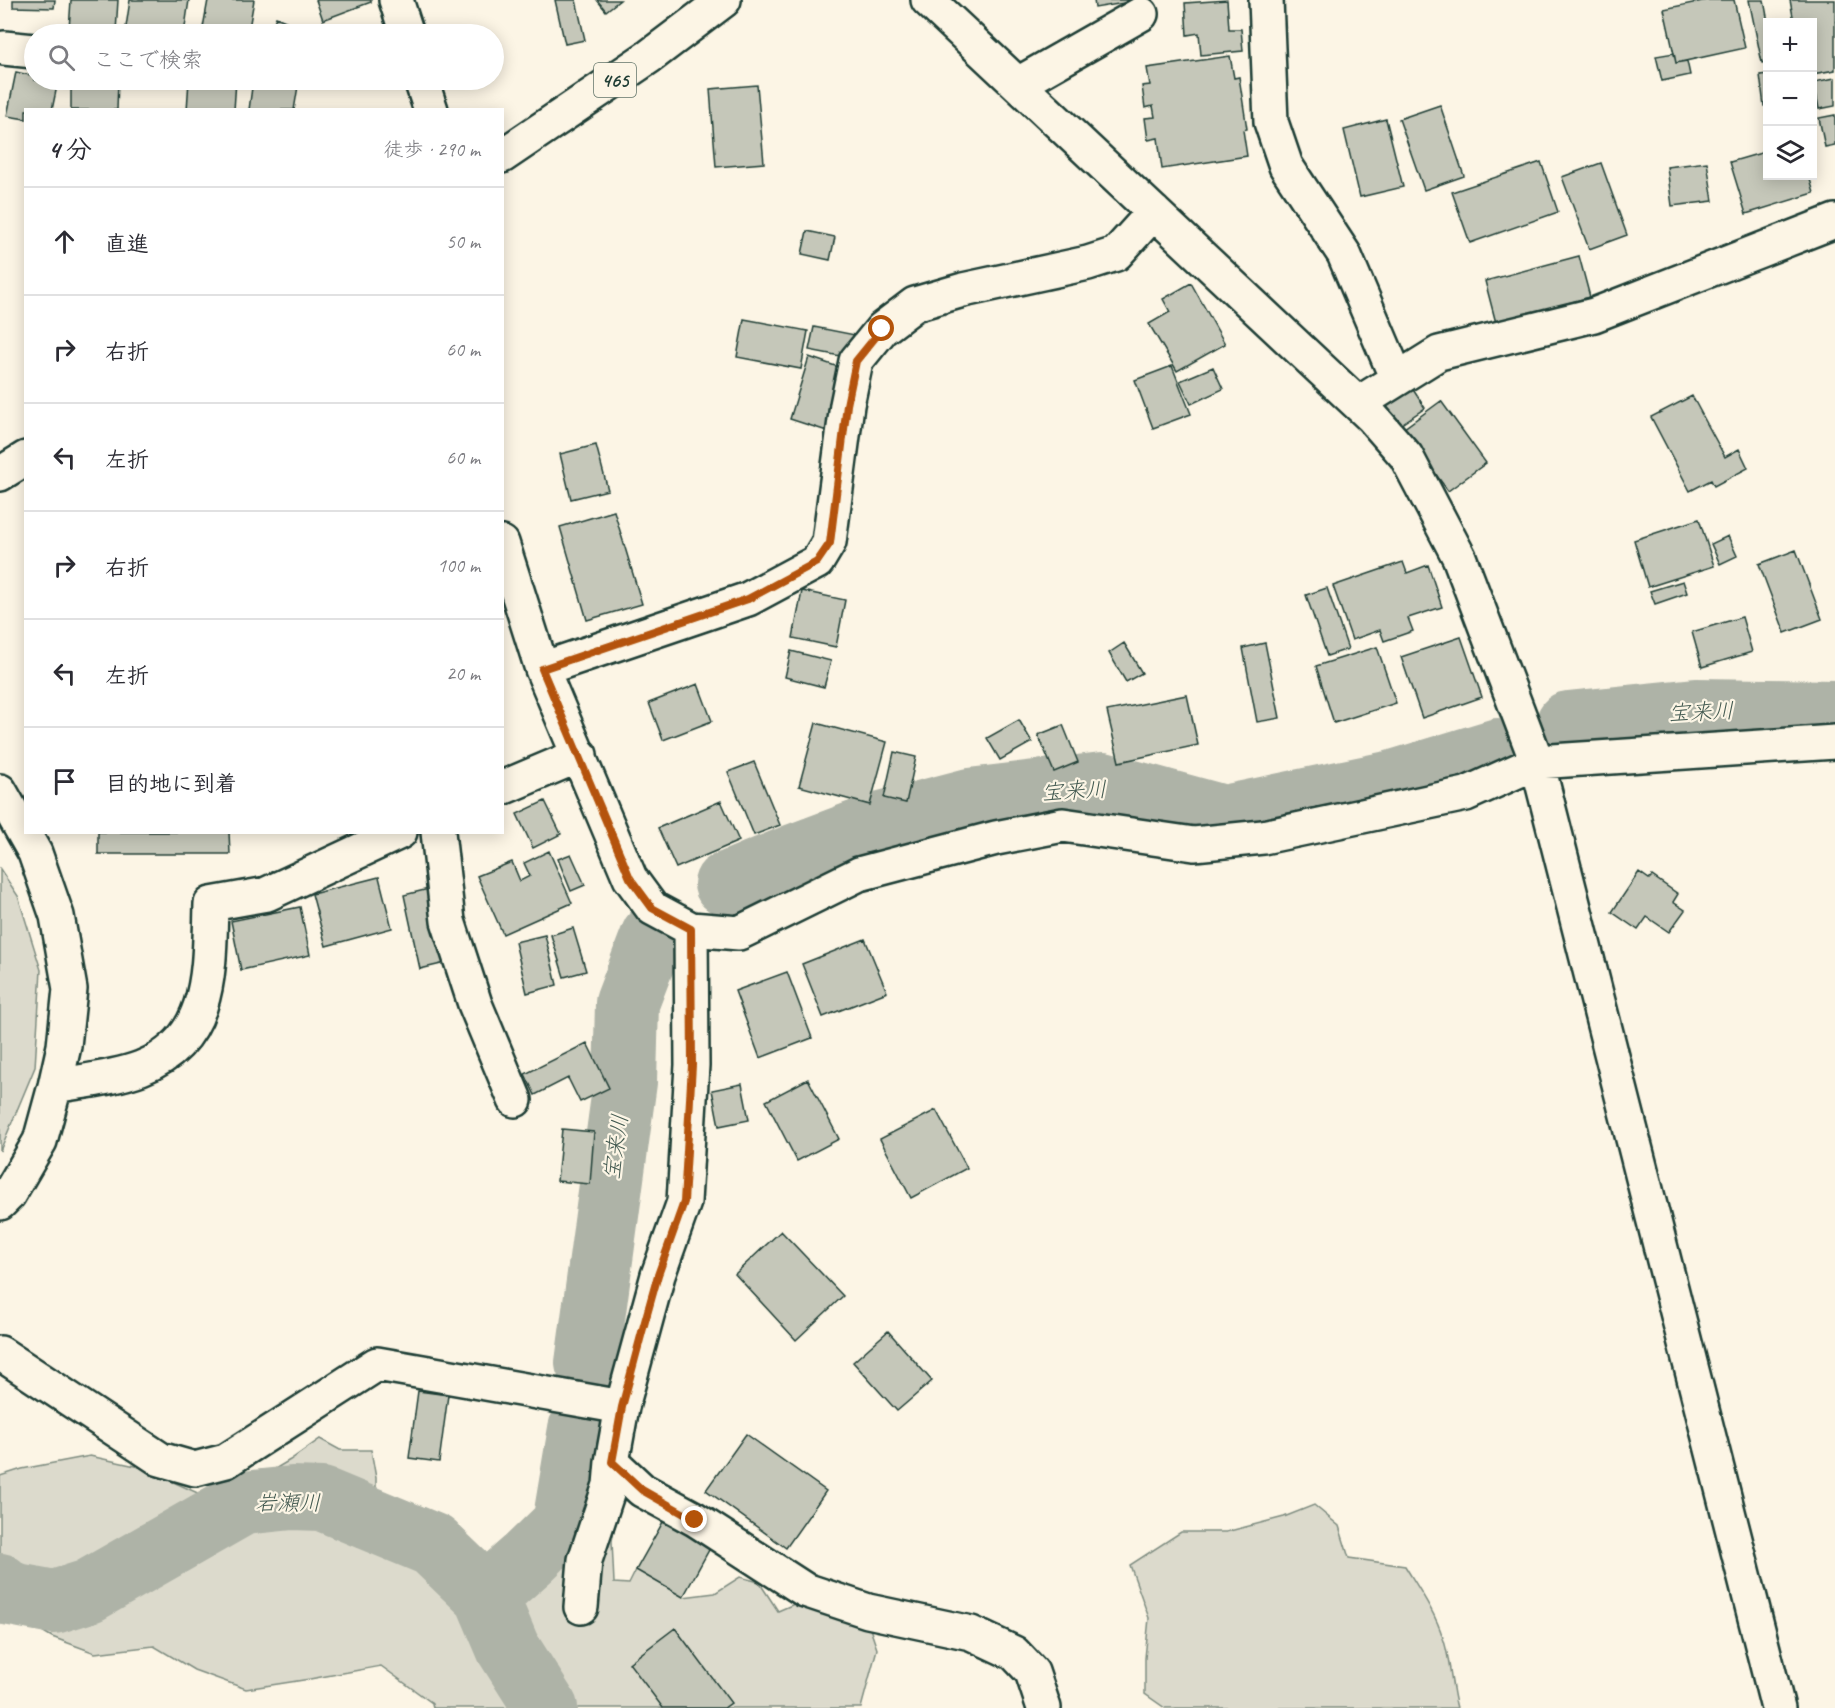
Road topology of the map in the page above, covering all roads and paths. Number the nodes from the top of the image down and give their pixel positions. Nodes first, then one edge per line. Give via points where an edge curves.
1 (396, 0) edge
2 (724, 0) edge
3 (928, 0) edge
4 (1266, 0) edge
5 (1141, 14) dead end
6 (404, 24) edge
7 (1018, 84) junction
8 (424, 90) edge
9 (430, 108) edge
10 (504, 155) edge
11 (1154, 212) junction
12 (1835, 220) edge
13 (1397, 379) junction
14 (1359, 403) junction
15 (24, 459) edge
16 (0, 474) edge
17 (504, 549) edge
18 (542, 669) junction
19 (1835, 742) edge
20 (580, 755) junction
21 (1537, 762) junction
22 (504, 787) edge
23 (0, 791) edge
24 (396, 834) edge
25 (438, 834) edge
26 (691, 929) junction
27 (56, 1086) junction
28 (515, 1100) dead end
29 (0, 1203) edge
30 (0, 1353) edge
31 (612, 1406) junction
32 (612, 1462) junction
33 (580, 1607) dead end
34 (1044, 1708) edge
35 (1778, 1708) edge

1 - 6 main road
2 - 10 main road, 465 via 650,56
3 - 7 main road
4 - 13 main road via 1270,122 1286,166 1344,254
5 - 7 main road
7 - 11 main road
8 - 9 main road
11 - 14 main road
11 - 18 main road via 1116,254 915,304 882,329 856,361 830,543 817,562 748,599
12 - 13 main road via 1594,315 1439,353
13 - 14 main road
14 - 21 main road via 1406,456 1460,557
15 - 16 main road
17 - 18 main road
18 - 20 main road
19 - 21 main road
20 - 22 main road
20 - 26 main road via 630,878 652,908
21 - 26 main road via 1466,794 1263,837 1194,843 1063,825 996,838 859,874 739,933
21 - 35 main road
23 - 27 main road via 34,853 59,927 70,989
24 - 27 main road via 267,894 211,904 206,993 192,1028 164,1056 140,1068
25 - 28 main road via 448,921 475,1004
26 - 31 main road via 692,1065 684,1202
27 - 29 main road via 40,1141
30 - 31 main road via 160,1459 195,1469 226,1461 377,1364
31 - 32 main road
32 - 33 main road via 610,1485 585,1560
32 - 34 main road via 642,1490 805,1590 868,1611 972,1633 1014,1653 1032,1672

